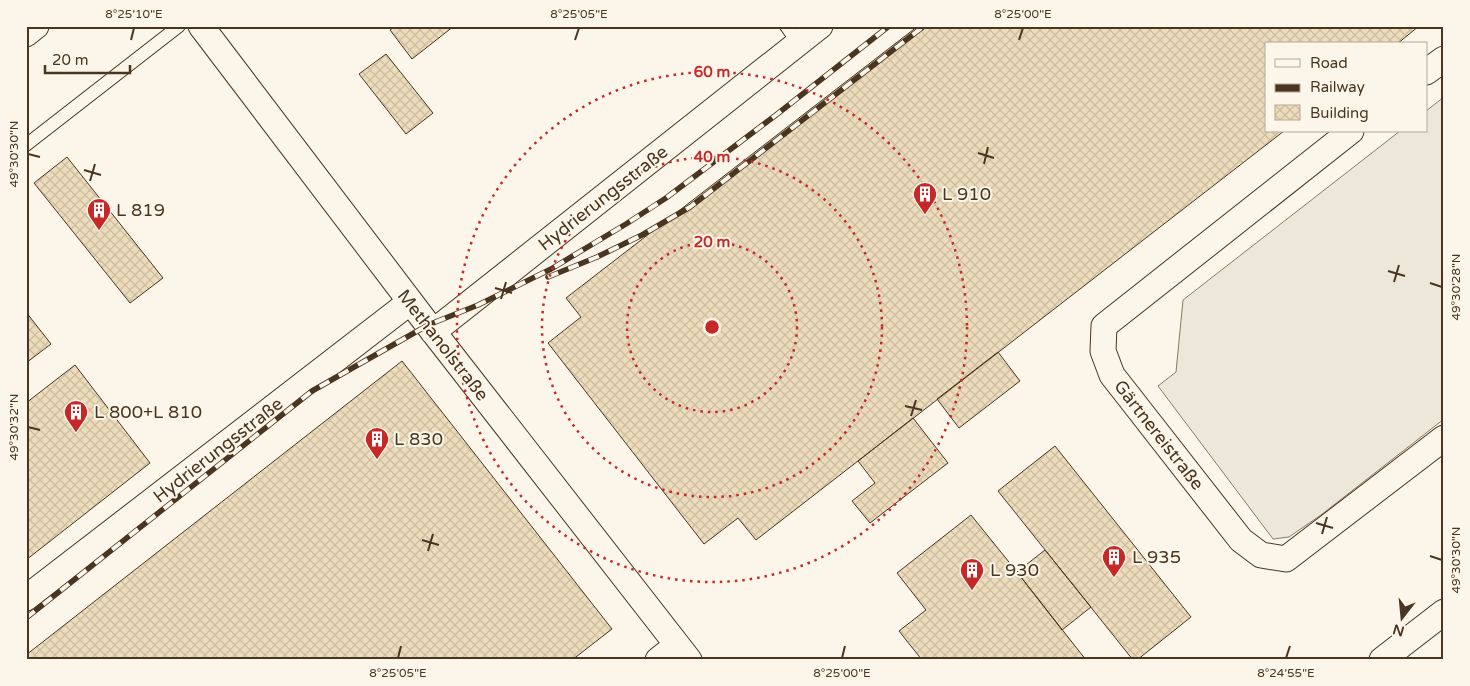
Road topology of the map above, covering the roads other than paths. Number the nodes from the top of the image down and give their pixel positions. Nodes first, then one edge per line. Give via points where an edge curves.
1 (36, 26) edge
2 (179, 26) edge
3 (201, 26) edge
4 (820, 26) edge
5 (26, 34) edge
6 (792, 35) edge
7 (1444, 59) edge
8 (1428, 71) edge
9 (1350, 132) edge
10 (26, 145) edge
11 (410, 302) junction
12 (433, 332) junction
13 (1444, 438) edge
14 (26, 598) edge
15 (1444, 612) edge
16 (675, 655) edge
17 (1382, 660) edge

1 - 5 street
2 - 10 lane
3 - 11 street, Methanolstraße
4 - 6 street, Hydrierungsstraße
6 - 12 street, Hydrierungsstraße
7 - 8 street
9 - 13 street, Gärtnereistraße via 1104,326 1103,351 1112,375 1240,540 1261,555 1286,559
11 - 12 street, Methanolstraße
11 - 14 street, Hydrierungsstraße
12 - 16 street, Methanolstraße
15 - 17 street

